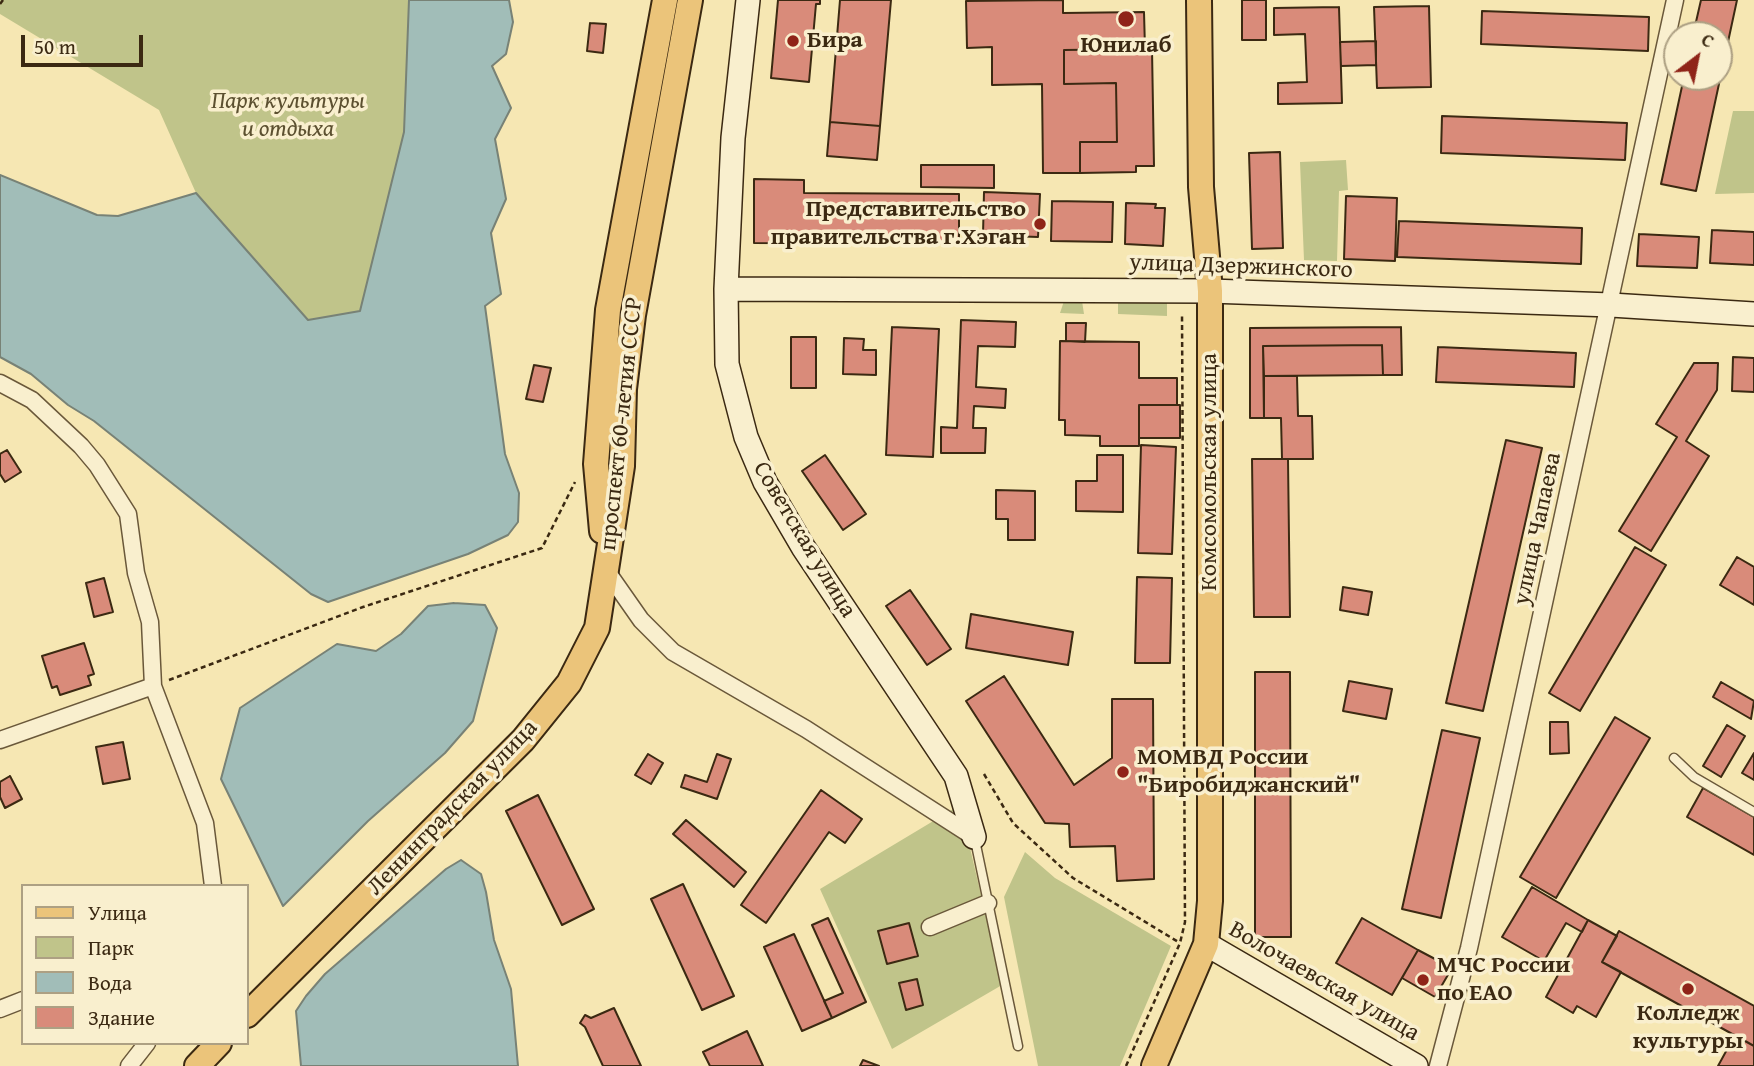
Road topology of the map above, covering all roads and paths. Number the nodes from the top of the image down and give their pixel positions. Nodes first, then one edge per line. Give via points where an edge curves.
1 (3, 0) edge
2 (665, 0) edge
3 (690, 0) edge
4 (748, 0) edge
5 (1199, 0) edge
6 (1675, 0) edge
7 (0, 4) edge
8 (629, 261) junction
9 (726, 289) junction
10 (1210, 291) junction
11 (1611, 305) junction
12 (1182, 313) dead end
13 (1754, 314) edge
14 (0, 383) edge
15 (575, 482) dead end
16 (606, 570) junction
17 (152, 686) junction
18 (0, 740) edge
19 (1674, 758) dead end
20 (984, 774) dead end
21 (1754, 811) edge
22 (974, 837) junction
23 (213, 884) edge
24 (988, 903) junction
25 (930, 927) dead end
26 (1180, 943) junction
27 (1206, 944) junction
28 (21, 1001) edge
29 (0, 1009) edge
30 (248, 1014) edge
31 (145, 1045) edge
32 (217, 1045) edge
33 (1018, 1046) dead end
34 (129, 1066) edge
35 (197, 1066) edge
36 (1126, 1066) edge
37 (1154, 1066) edge
38 (1416, 1066) edge
39 (1438, 1066) edge

1 - 7 path
2 - 8 main road, проспект 60-летия СССР
3 - 8 main road, проспект 60-летия СССР
4 - 9 main road, Советская улица via 733,138
5 - 10 main road, Комсомольская улица via 1201,187
6 - 11 street, улица Чапаева
8 - 16 main road, проспект 60-летия СССР via 622,466
9 - 10 main road, улица Дзержинского
9 - 22 main road, Советская улица via 727,364 746,438 765,482 803,547 956,776
10 - 11 main road, улица Дзержинского
10 - 27 main road, Комсомольская улица via 1210,901
11 - 13 main road, улица Дзержинского
11 - 39 street, улица Чапаева
12 - 26 path via 1185,922
14 - 17 street via 32,400 81,446 128,514 136,573 150,622
15 - 17 path via 542,548 363,607
16 - 22 street via 641,620 673,652 806,729
16 - 30 main road, Ленинградская улица via 597,628 569,683 523,740
17 - 18 street
17 - 23 street via 205,824
19 - 21 lane via 1694,777
20 - 26 path via 1013,823 1073,878
22 - 24 lane, Советская улица
24 - 25 street
24 - 33 lane, Советская улица
26 - 36 path
27 - 37 main road
27 - 38 main road, Волочаевская улица
28 - 29 street
31 - 34 street
32 - 35 main road

